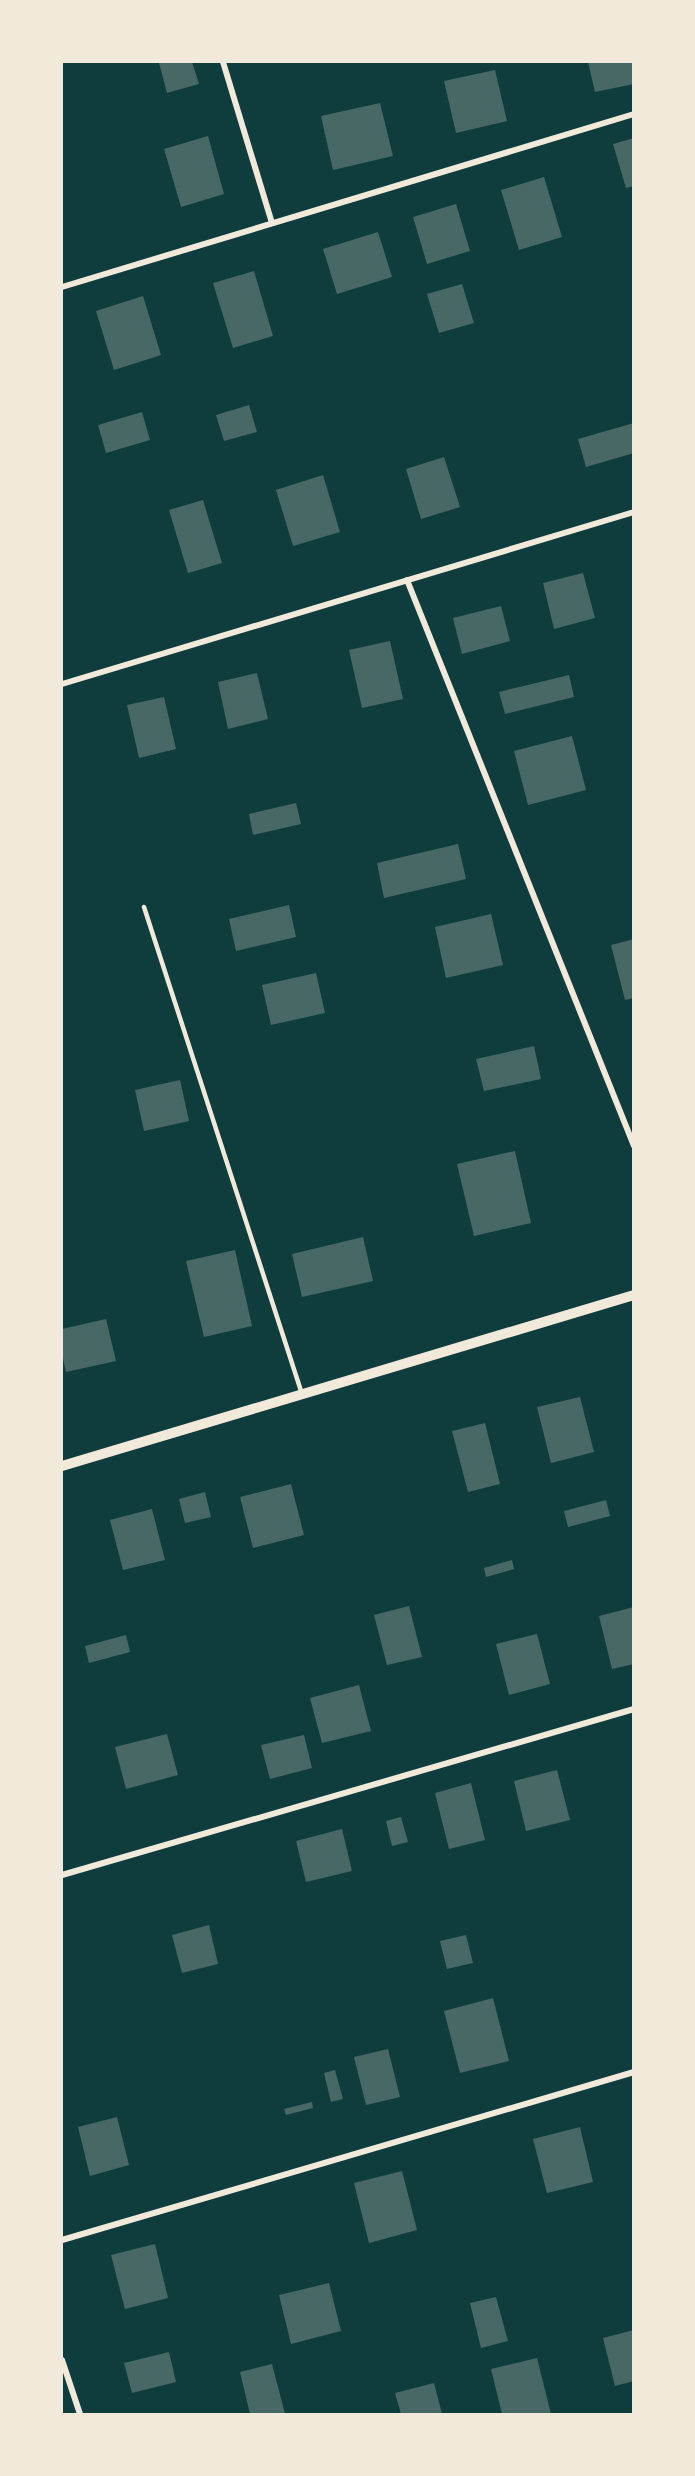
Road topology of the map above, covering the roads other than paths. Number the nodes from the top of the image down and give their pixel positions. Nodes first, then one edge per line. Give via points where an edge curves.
1 (224, 62) edge
2 (633, 114) edge
3 (272, 223) junction
4 (62, 287) edge
5 (633, 512) edge
6 (407, 580) junction
7 (62, 684) edge
8 (144, 907) dead end
9 (633, 1146) edge
10 (633, 1295) edge
11 (302, 1394) junction
12 (62, 1466) edge
13 (633, 1709) edge
14 (62, 1875) edge
15 (633, 2072) edge
16 (62, 2240) edge
17 (62, 2360) edge
18 (80, 2415) edge

1 - 3 street
2 - 3 street
3 - 4 street
5 - 6 street
6 - 7 street
6 - 9 street
8 - 11 lane
10 - 11 street
11 - 12 street
13 - 14 street
15 - 16 street
17 - 18 street

